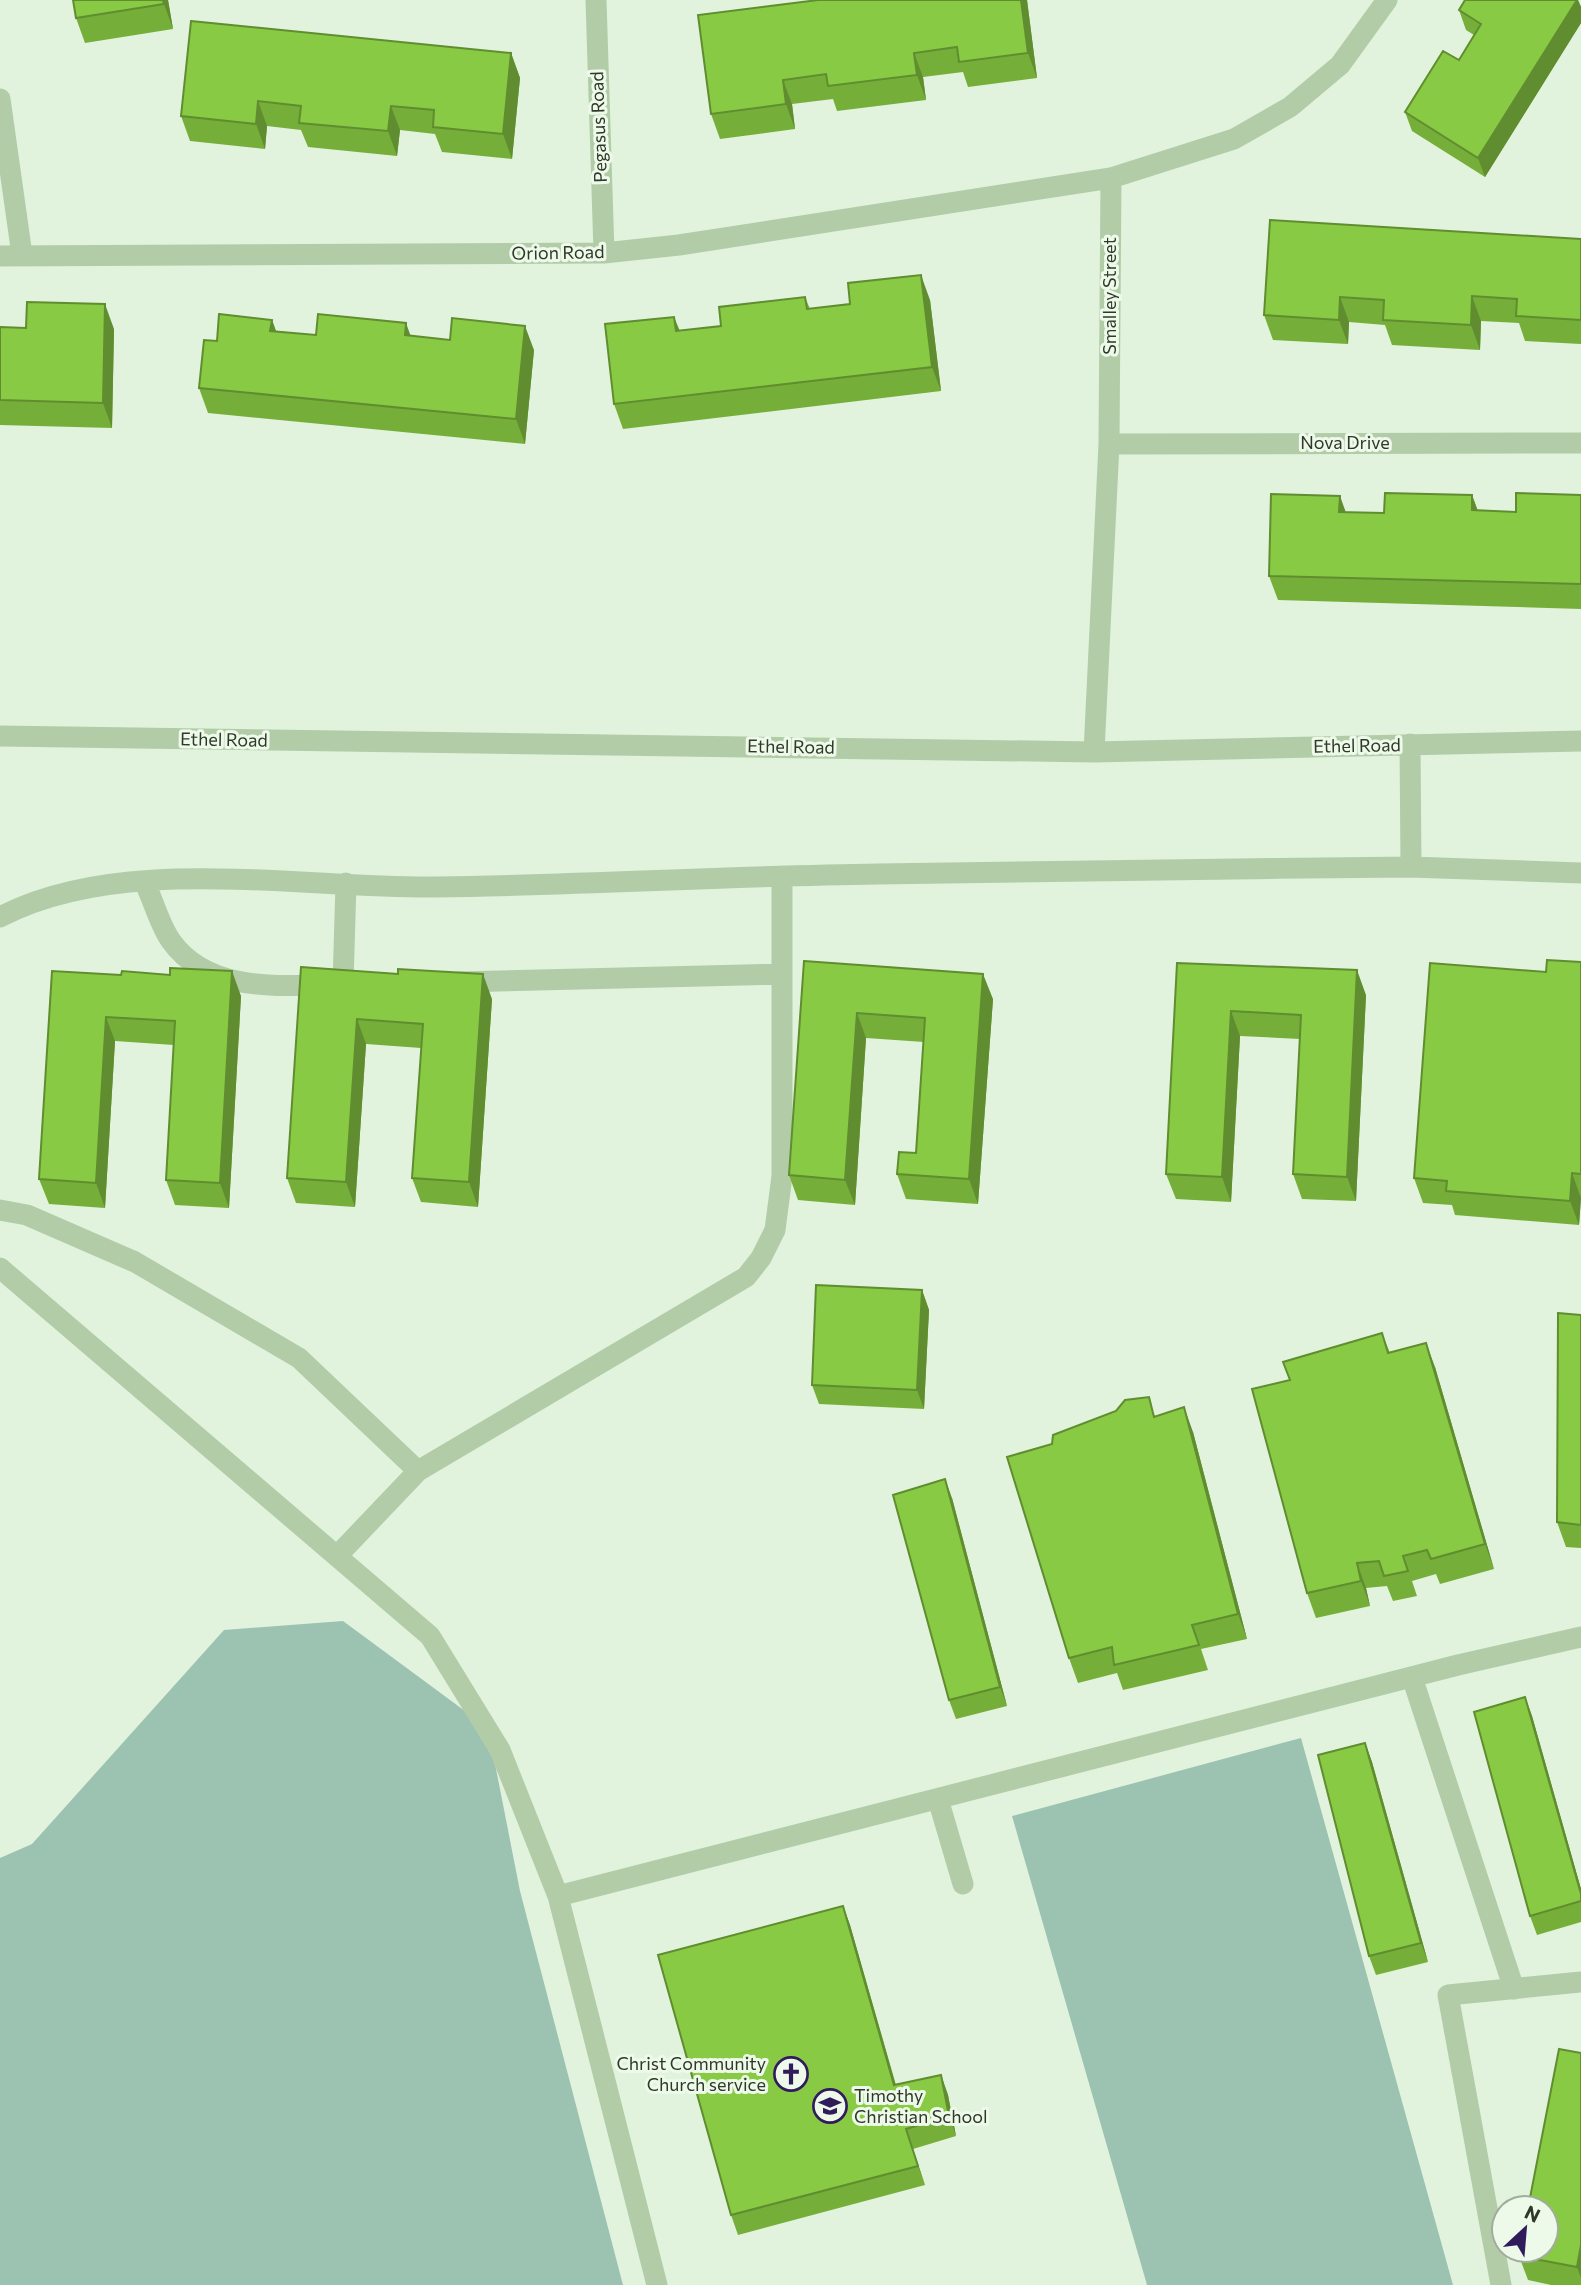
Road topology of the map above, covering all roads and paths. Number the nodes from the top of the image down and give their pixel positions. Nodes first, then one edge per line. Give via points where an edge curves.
1 (596, 0) edge
2 (1387, 0) edge
3 (0, 99) edge
4 (1111, 178) junction
5 (604, 253) junction
6 (22, 255) junction
7 (0, 256) edge
8 (1580, 443) edge
9 (1109, 444) junction
10 (0, 736) edge
11 (1581, 741) edge
12 (1410, 744) junction
13 (1094, 751) junction
14 (1411, 867) junction
15 (1581, 873) edge
16 (782, 876) junction
17 (145, 881) junction
18 (346, 883) junction
19 (0, 917) edge
20 (782, 974) junction
21 (439, 982) edge
22 (343, 984) junction
23 (370, 984) edge
24 (0, 1210) edge
25 (0, 1268) edge
26 (418, 1471) junction
27 (338, 1555) junction
28 (1581, 1637) edge
29 (1412, 1677) junction
30 (938, 1799) junction
31 (962, 1884) dead end
32 (558, 1896) junction
33 (1581, 1982) edge
34 (1514, 1989) junction
35 (657, 2285) edge
36 (1501, 2285) edge

1 - 5 street, Pegasus Road
2 - 4 street via 1340,65 1290,107 1234,139
3 - 6 street
4 - 5 street, Orion Road
4 - 9 street, Smalley Street
5 - 6 street, Orion Road
6 - 7 street, Orion Road
8 - 9 street, Nova Drive
9 - 13 street, Smalley Street
10 - 13 street, Ethel Road
11 - 12 street, Ethel Road
12 - 13 street, Ethel Road
12 - 14 street
14 - 15 street
14 - 16 street
16 - 18 street via 433,887
16 - 20 street
17 - 18 street
17 - 19 street via 129,880 28,902
17 - 22 street via 171,941 197,965 225,979 265,986
18 - 22 street
20 - 21 street
20 - 26 street via 782,1176 775,1230 761,1258 746,1277
22 - 23 street
24 - 26 street via 27,1215 135,1262 299,1358
25 - 27 street
26 - 27 street
27 - 32 street via 430,1636 500,1750
28 - 29 street
29 - 30 street
29 - 34 street
30 - 31 street
30 - 32 street
32 - 35 street
33 - 34 street
34 - 36 street via 1448,1995

